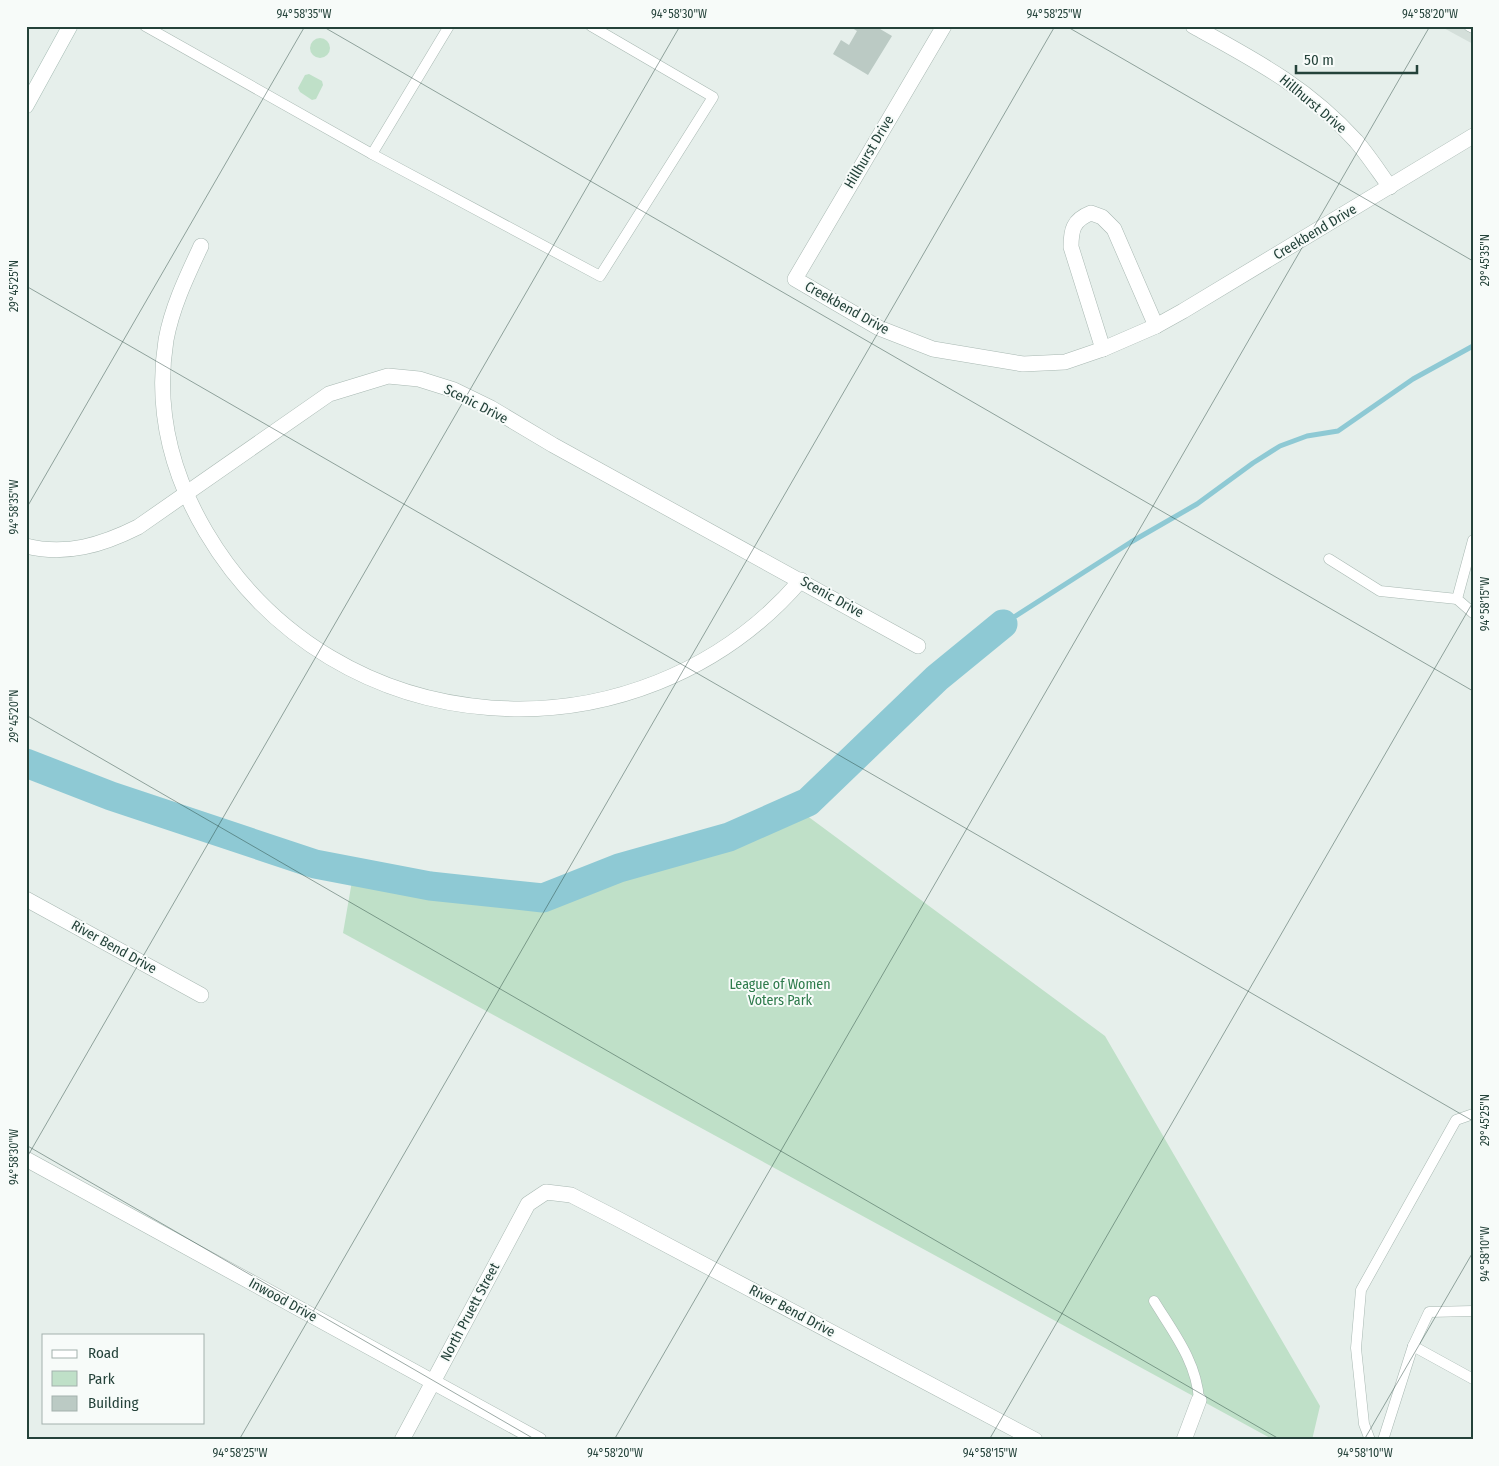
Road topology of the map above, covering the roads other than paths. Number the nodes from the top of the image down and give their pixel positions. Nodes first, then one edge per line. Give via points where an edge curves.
1 (70, 26) edge
2 (145, 26) edge
3 (449, 26) edge
4 (591, 26) edge
5 (944, 26) edge
6 (1193, 26) edge
7 (1469, 26) edge
8 (1473, 28) edge
9 (26, 106) edge
10 (1473, 136) edge
11 (372, 154) junction
12 (1390, 187) junction
13 (201, 246) dead end
14 (795, 279) joint
15 (1156, 326) junction
16 (1103, 349) junction
17 (186, 493) junction
18 (1473, 540) edge
19 (26, 546) edge
20 (1329, 559) dead end
21 (801, 580) junction
22 (1457, 599) junction
23 (1473, 613) edge
24 (918, 646) dead end
25 (26, 899) edge
26 (201, 995) dead end
27 (1473, 1114) edge
28 (26, 1160) edge
29 (546, 1192) joint
30 (1154, 1301) dead end
31 (1473, 1311) edge
32 (1412, 1346) junction
33 (1473, 1380) edge
34 (432, 1382) junction
35 (1199, 1400) joint
36 (402, 1440) edge
37 (540, 1440) edge
38 (1036, 1440) edge
39 (1184, 1440) edge
40 (1370, 1440) edge
41 (1383, 1440) edge

1 - 9 street
2 - 11 lane
3 - 11 lane
4 - 11 lane via 713,97 600,276
5 - 14 street, Hillhurst Drive
6 - 12 street, Hillhurst Drive via 1274,71 1302,91 1357,142
7 - 8 lane
10 - 12 street, Creekbend Drive
12 - 15 street, Creekbend Drive
13 - 17 street via 174,310 163,374 166,434
14 - 16 street, Creekbend Drive via 879,328 933,349 1022,364 1065,362
15 - 16 street, Creekbend Drive
15 - 16 street via 1114,229 1102,217 1091,213 1080,217 1071,230 1071,247
17 - 19 street, Scenic Drive via 138,527 86,548 64,550
17 - 21 street, Scenic Drive via 329,394 388,376 419,379 454,390 491,408 544,441
17 - 21 street via 194,514 230,570 271,613 313,646 375,680 443,703 474,708 547,708 608,699 640,690 723,650 779,606
18 - 22 lane
20 - 22 lane via 1380,590
21 - 24 street, Scenic Drive
22 - 23 lane
25 - 26 street, River Bend Drive
27 - 40 lane via 1456,1120 1361,1290 1356,1348 1364,1424
28 - 34 street, Inwood Drive
29 - 34 street, North Pruett Street via 528,1204
29 - 38 street, River Bend Drive via 570,1196 616,1218
30 - 35 lane via 1192,1364
31 - 32 lane via 1429,1312
32 - 33 lane
32 - 41 lane
34 - 36 street, North Pruett Street
34 - 37 street, Inwood Drive
35 - 39 street

